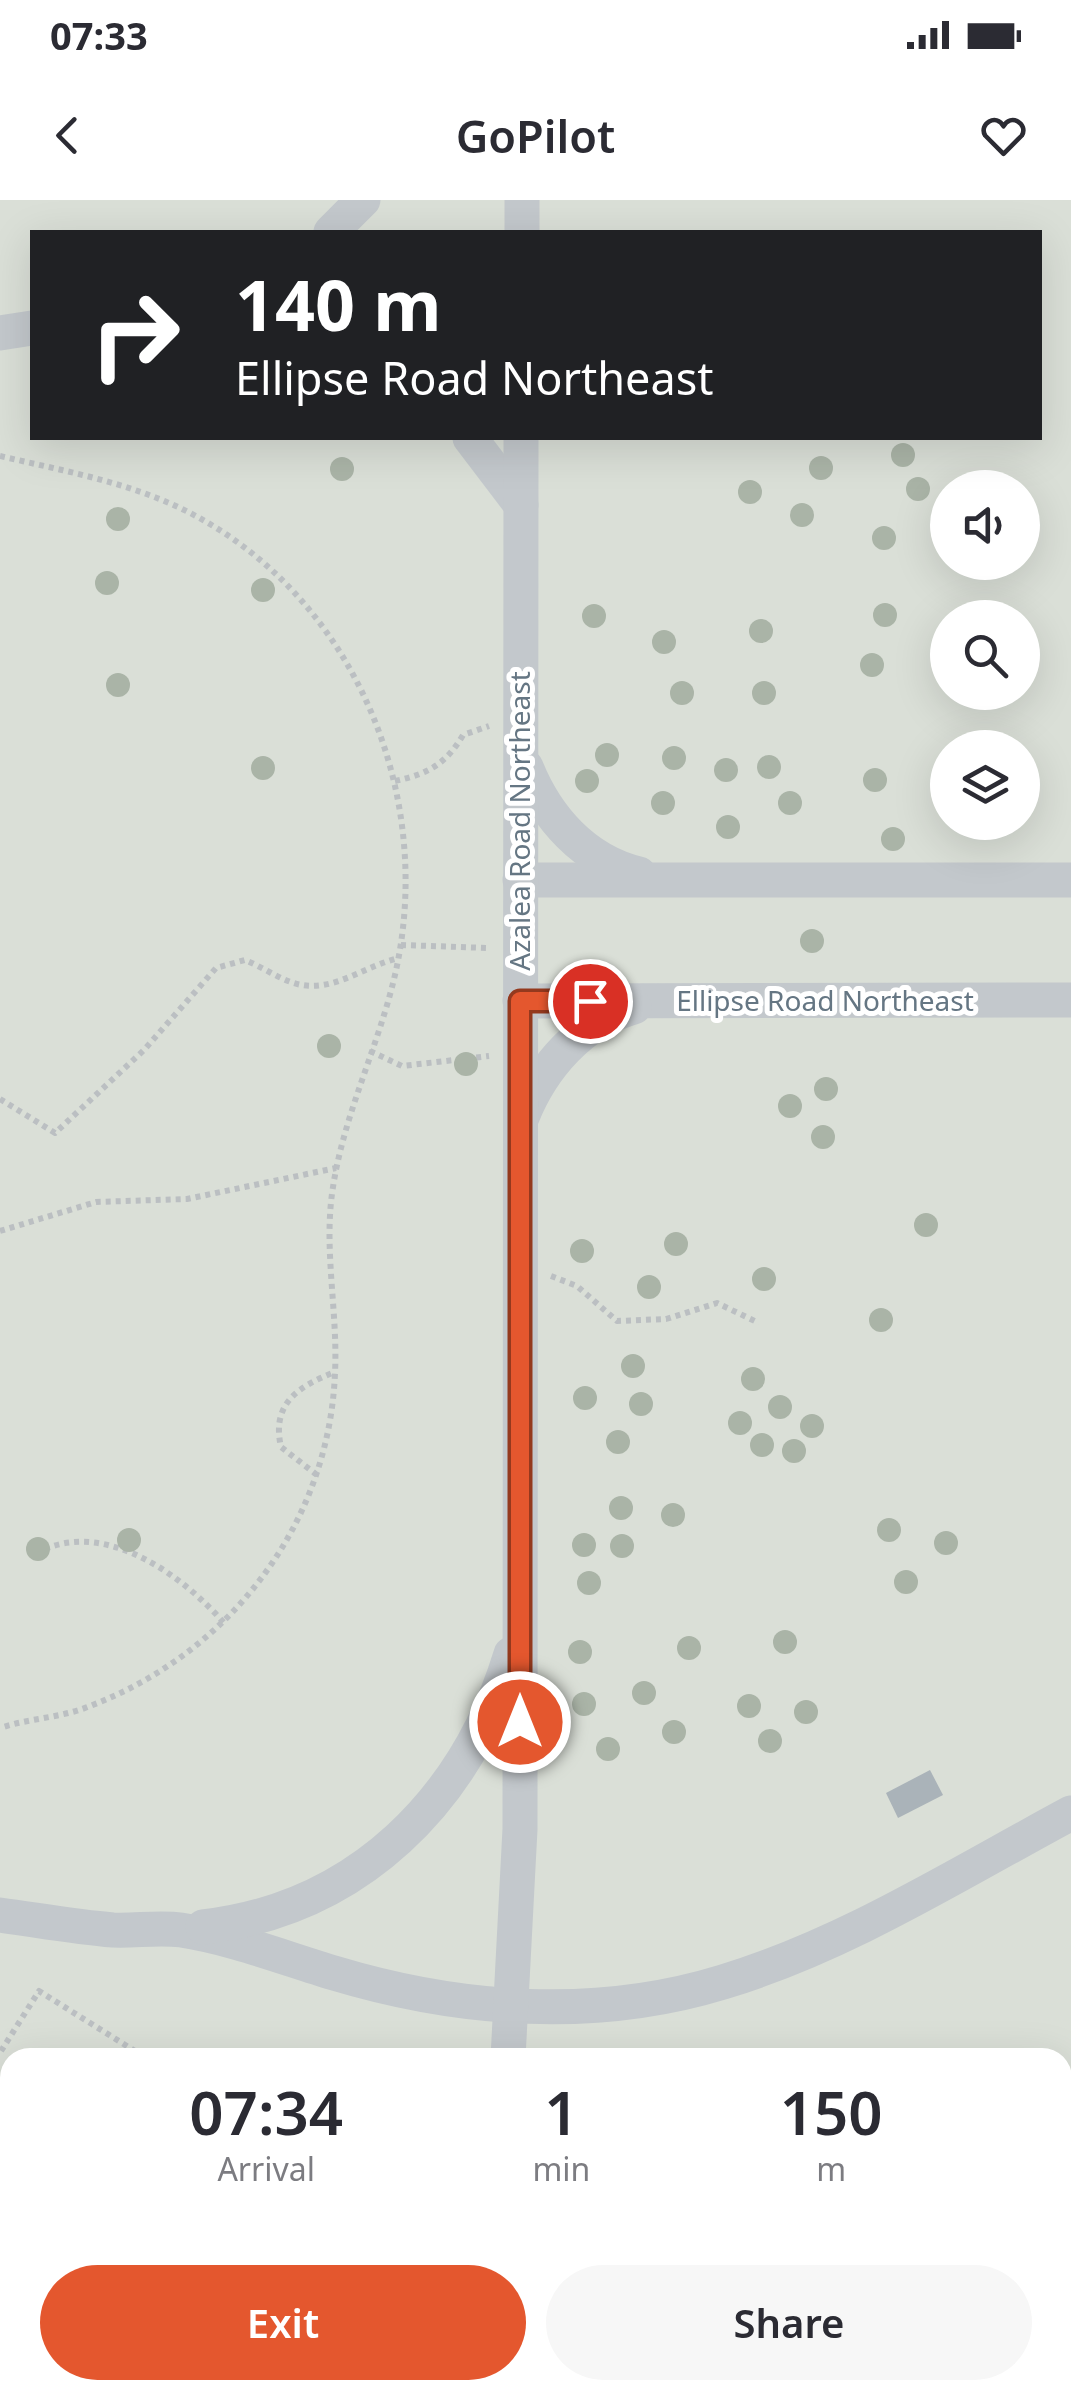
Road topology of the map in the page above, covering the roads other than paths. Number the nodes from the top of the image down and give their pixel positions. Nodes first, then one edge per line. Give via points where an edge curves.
1 (363, 200) edge
2 (522, 200) edge
3 (333, 230) edge
4 (522, 230) edge
5 (30, 328) edge
6 (0, 334) edge
7 (472, 440) edge
8 (521, 440) edge
9 (521, 505) junction
10 (520, 738) junction
11 (520, 880) junction
12 (664, 880) junction
13 (1071, 880) edge
14 (1071, 1000) edge
15 (520, 1001) junction
16 (659, 1001) junction
17 (520, 1123) junction
18 (520, 1625) junction
19 (1071, 1813) edge
20 (0, 1915) edge
21 (178, 1930) junction
22 (513, 2007) junction
23 (509, 2048) edge

1 - 3 street
2 - 4 street
5 - 6 street
7 - 9 street
8 - 9 street, Azalea Road Northeast
9 - 10 street, Azalea Road Northeast
10 - 11 street, Azalea Road Northeast
10 - 12 street via 548,812 569,835 629,872
11 - 12 street
11 - 15 street, Azalea Road Northeast
12 - 13 street
14 - 16 street, Ellipse Road Northeast
15 - 16 street, Ellipse Road Northeast
15 - 17 street, Azalea Road Northeast
16 - 17 street via 594,1025 568,1046 532,1094
17 - 18 street, Azalea Road Northeast
18 - 21 street, Azalea Road Northeast via 479,1734 409,1830 376,1860 296,1906
18 - 22 street, Azalea Road Northeast
19 - 22 street via 828,1941 723,1982 632,2000
20 - 21 street via 112,1930
21 - 22 street via 374,1983
22 - 23 street, Azalea Road Northeast

